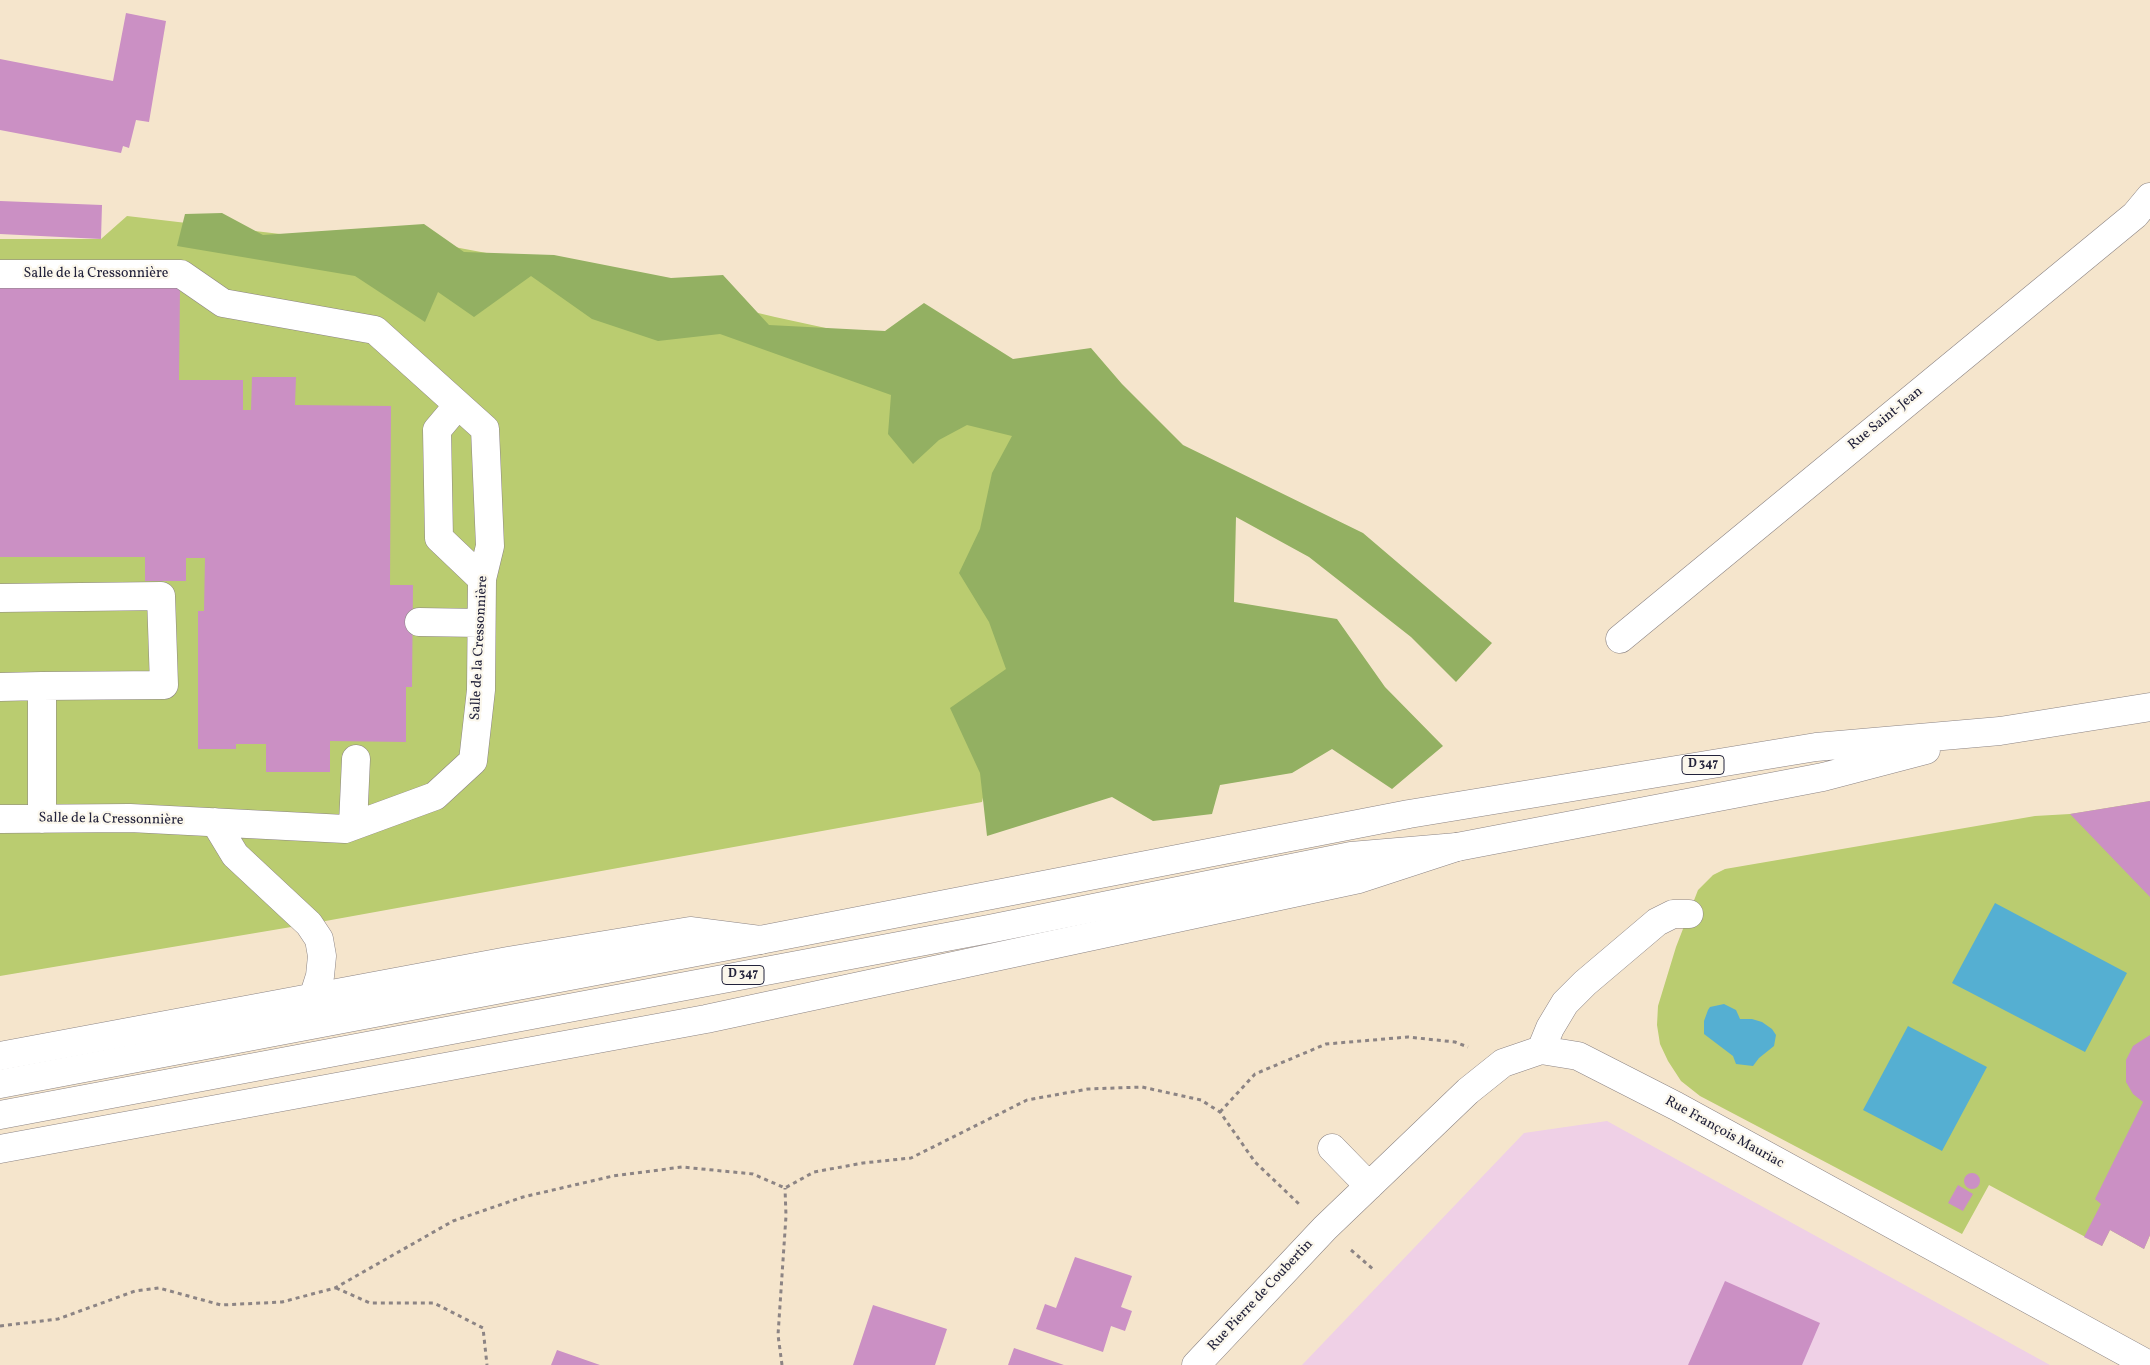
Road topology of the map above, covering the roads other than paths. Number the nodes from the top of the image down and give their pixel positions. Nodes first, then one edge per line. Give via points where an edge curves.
1 (2150, 197) edge
2 (0, 274) edge
3 (458, 405) junction
4 (482, 579) junction
5 (0, 598) edge
6 (419, 622) dead end
7 (481, 623) junction
8 (1620, 639) dead end
9 (42, 686) junction
10 (0, 687) edge
11 (2150, 707) edge
12 (2000, 731) junction
13 (356, 759) dead end
14 (0, 819) edge
15 (42, 819) junction
16 (214, 822) junction
17 (354, 825) junction
18 (1456, 848) junction
19 (1689, 914) dead end
20 (760, 940) junction
21 (313, 998) junction
22 (1541, 1050) junction
23 (0, 1056) edge
24 (0, 1084) edge
25 (0, 1115) edge
26 (1332, 1148) dead end
27 (0, 1149) edge
28 (1369, 1186) junction
29 (1335, 1236) joint
30 (1196, 1365) edge
31 (2149, 1365) edge

1 - 8 main road, Rue Saint-Jean via 2128,221
2 - 3 main road, Salle de la Cressonnière via 181,274 223,303 375,330
3 - 4 main road, Salle de la Cressonnière via 485,428 490,546
3 - 4 main road via 437,430 439,538
4 - 7 main road, Salle de la Cressonnière
5 - 9 main road via 161,596 164,686
6 - 7 main road
7 - 17 main road, Salle de la Cressonnière via 481,690 473,761 435,796
9 - 10 main road
9 - 15 main road
11 - 12 main road, D 347
12 - 18 main road via 1824,777
12 - 20 main road, D 347 via 1816,747 1409,814
13 - 17 main road
14 - 15 main road, Salle de la Cressonnière
15 - 16 main road, Salle de la Cressonnière via 130,818
16 - 17 main road, Salle de la Cressonnière via 345,829
16 - 21 main road via 235,855 309,924 319,939 321,966
18 - 25 main road, D 347 via 1351,856 970,932
18 - 27 main road via 1359,879 716,1017
19 - 22 main road via 1674,914 1657,922 1585,983 1565,1003
20 - 21 main road via 690,931
20 - 24 main road, D 347
21 - 23 main road
22 - 28 main road, Rue François Mauriac via 1503,1063 1468,1091
22 - 31 main road, Rue François Mauriac via 1578,1056 1676,1106
26 - 28 main road
28 - 29 main road, Rue François Mauriac
29 - 30 main road, Rue Pierre de Coubertin

